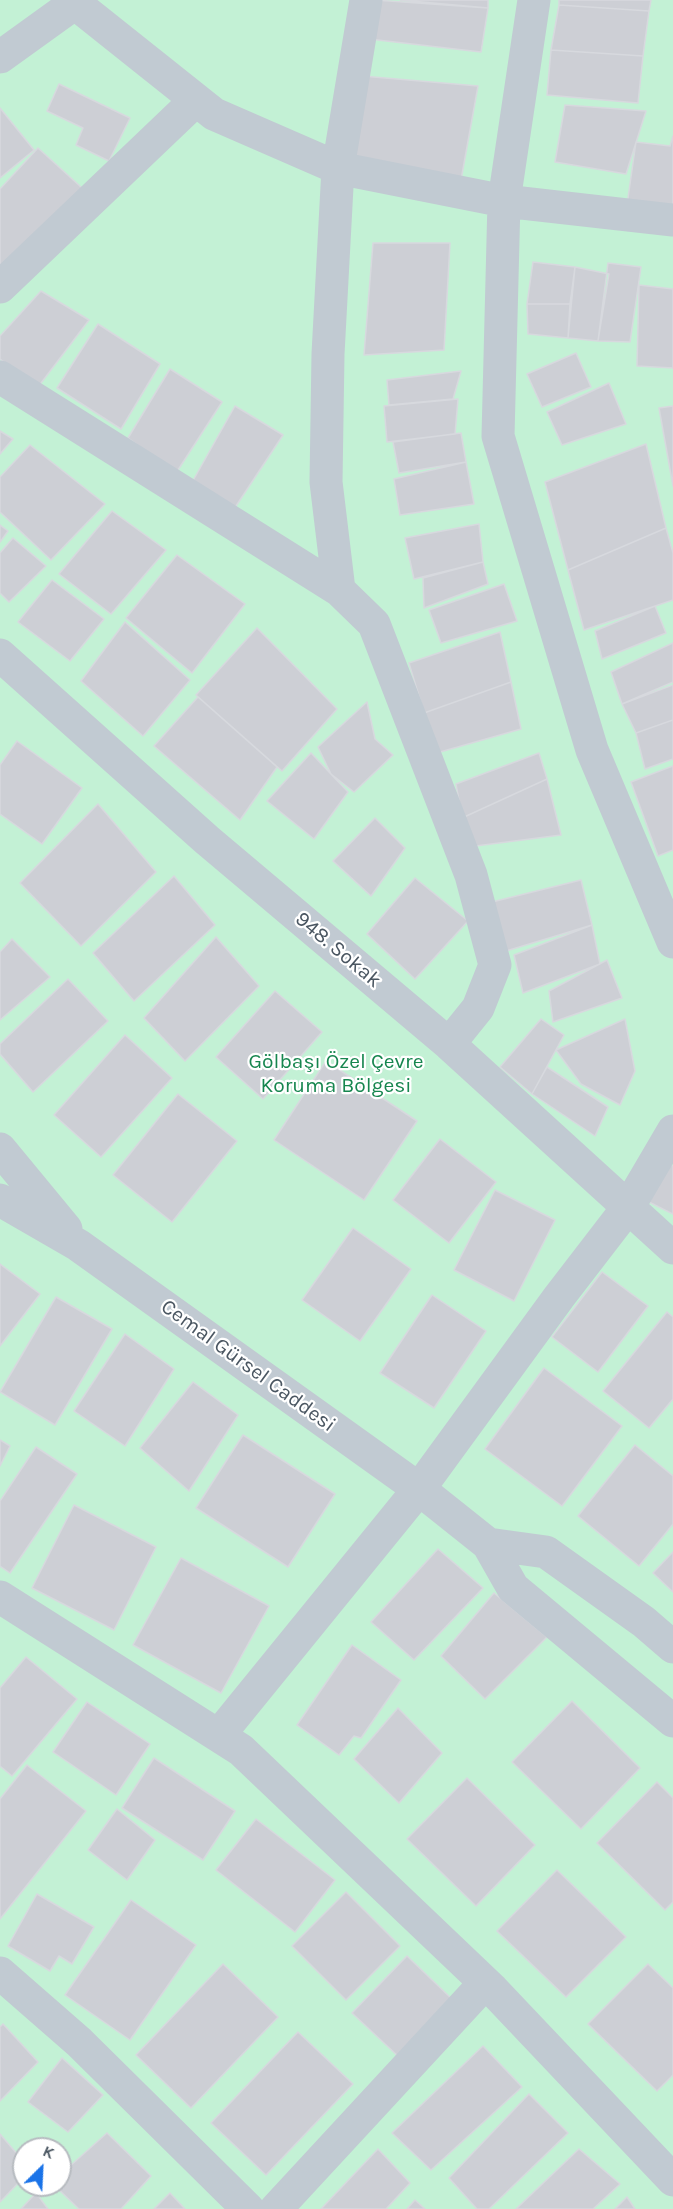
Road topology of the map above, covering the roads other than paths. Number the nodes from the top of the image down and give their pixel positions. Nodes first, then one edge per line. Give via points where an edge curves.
1 (366, 0) edge
2 (534, 0) edge
3 (73, 2) edge
4 (0, 57) edge
5 (196, 100) junction
6 (338, 168) junction
7 (504, 201) junction
8 (673, 220) edge
9 (0, 287) edge
10 (0, 377) edge
11 (339, 590) junction
12 (6, 672) edge
13 (673, 942) edge
14 (449, 1044) junction
15 (673, 1131) edge
16 (0, 1149) edge
17 (0, 1200) edge
18 (629, 1206) junction
19 (78, 1245) junction
20 (673, 1248) edge
21 (419, 1489) junction
22 (488, 1545) junction
23 (0, 1597) edge
24 (673, 1647) edge
25 (673, 1721) edge
26 (219, 1735) junction
27 (0, 1973) edge
28 (485, 1983) junction
29 (673, 2180) edge
30 (248, 2209) edge
31 (276, 2209) edge

1 - 6 street
2 - 7 street
3 - 4 street
3 - 5 street
5 - 6 street via 214,114
5 - 9 street
6 - 7 street
6 - 11 street via 326,482
7 - 8 street
7 - 13 street via 498,436 592,750
10 - 11 street
11 - 14 street via 374,624 471,875 495,965 478,1008
12 - 14 street, 948. Sokak
14 - 18 street, 948. Sokak
15 - 18 street
16 - 19 street
17 - 19 street, Cemal Gürsel Caddesi
18 - 20 street, 948. Sokak
18 - 21 street
19 - 21 street, Cemal Gürsel Caddesi
21 - 22 street, Cemal Gürsel Caddesi
21 - 26 street
22 - 24 street via 546,1552
22 - 25 street, Cemal Gürsel Caddesi via 513,1588
23 - 26 street
26 - 28 street via 241,1749
27 - 30 street via 79,2042
28 - 29 street
28 - 31 street

